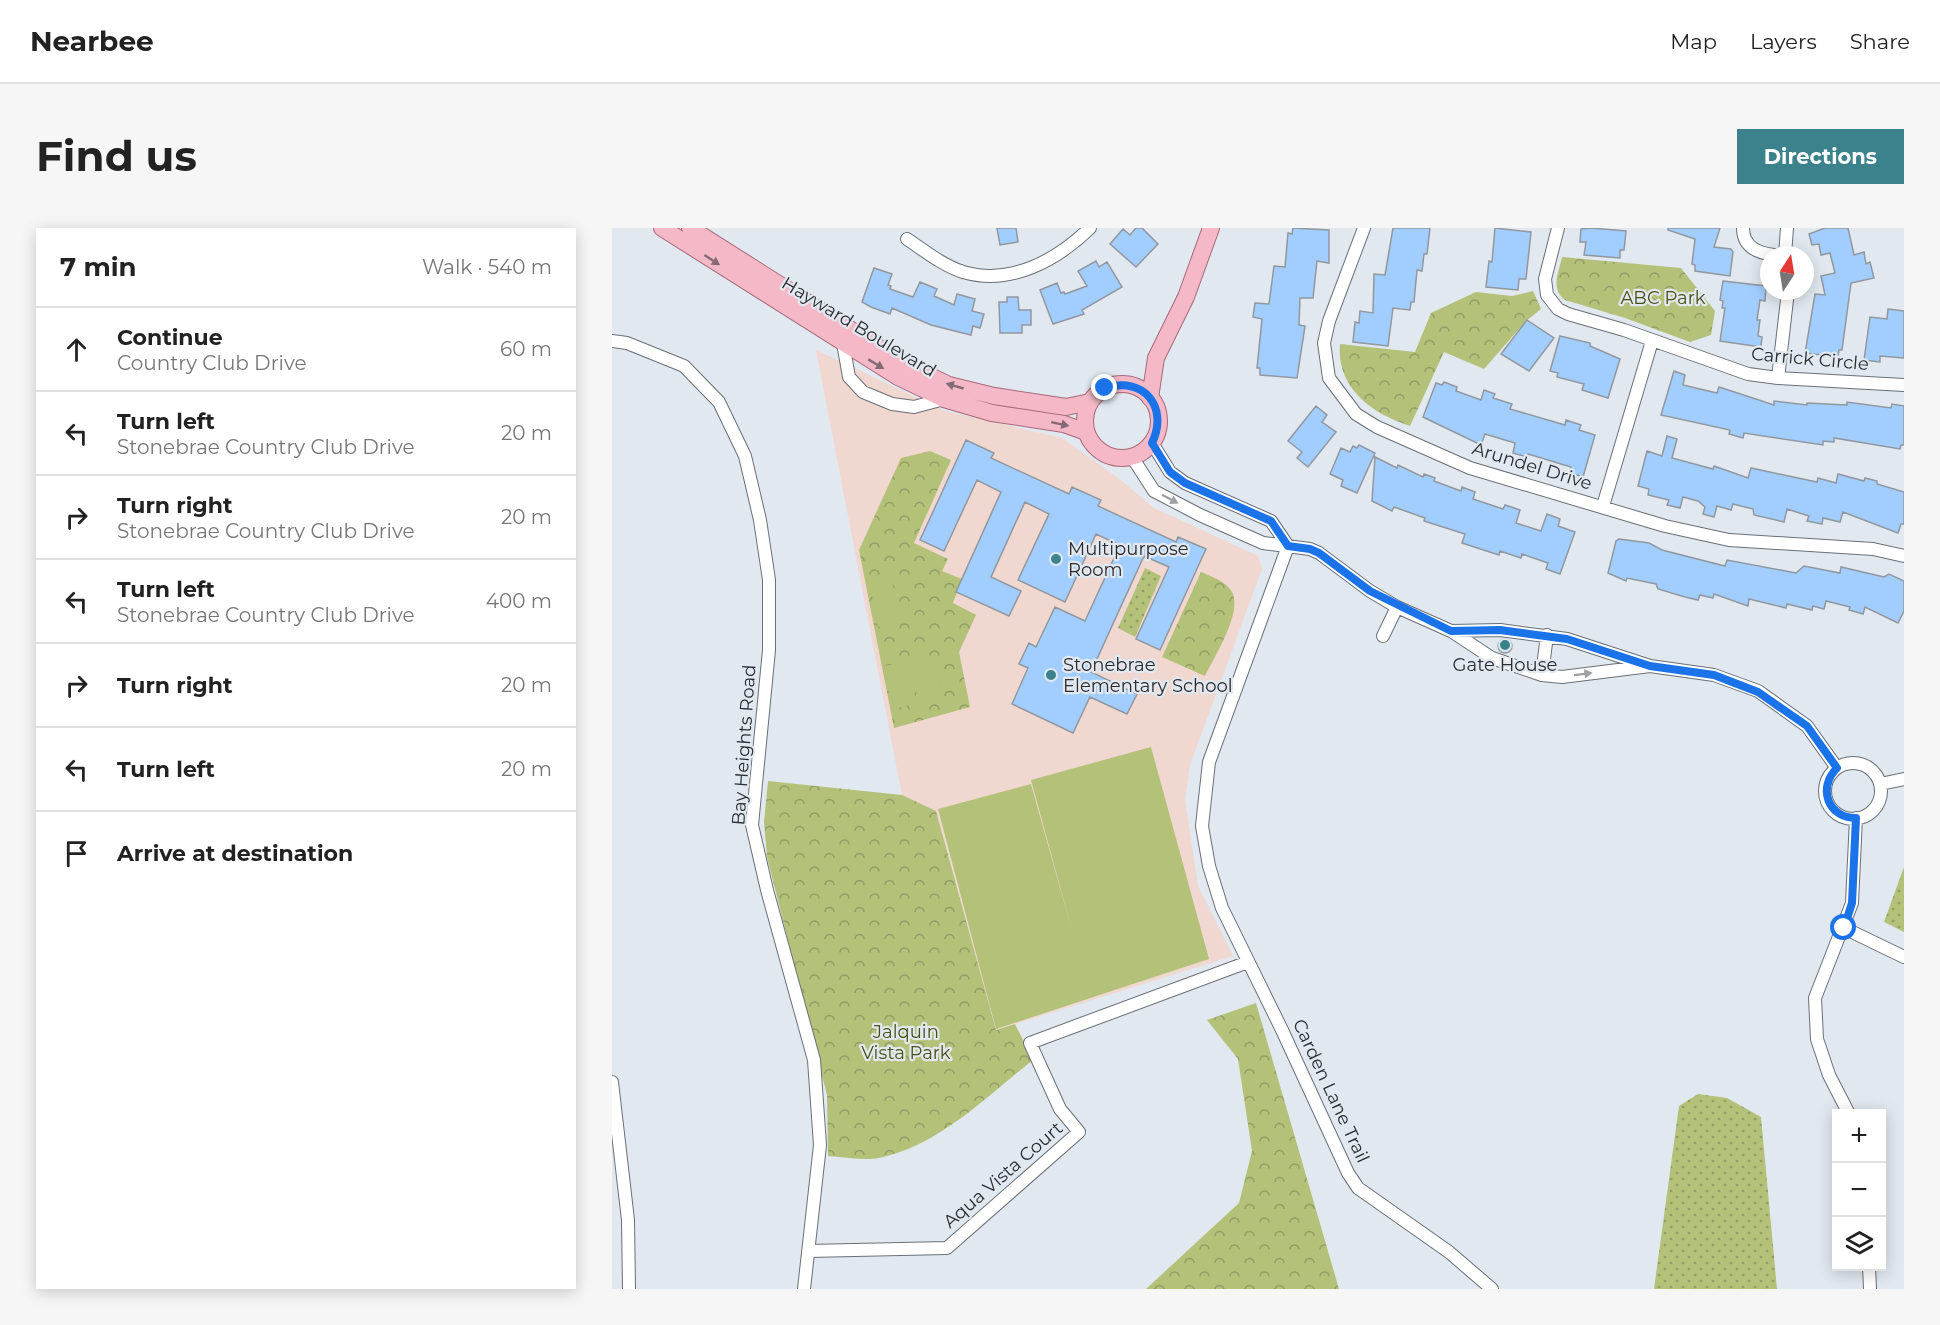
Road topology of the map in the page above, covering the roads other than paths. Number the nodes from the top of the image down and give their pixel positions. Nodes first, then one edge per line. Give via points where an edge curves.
1 (662, 228) edge
2 (690, 228) edge
3 (1090, 228) edge
4 (1211, 228) edge
5 (1364, 228) edge
6 (1558, 228) edge
7 (1743, 228) edge
8 (1787, 228) edge
9 (907, 239) dead end
10 (1786, 246) edge
11 (1760, 253) edge
12 (1787, 300) edge
13 (612, 341) edge
14 (1652, 341) junction
15 (843, 344) junction
16 (1156, 357) junction
17 (1778, 378) junction
18 (1126, 385) junction
19 (1904, 385) edge
20 (1150, 398) junction
21 (944, 399) junction
22 (1090, 402) junction
23 (1086, 432) junction
24 (1152, 443) junction
25 (1132, 457) junction
26 (1603, 506) junction
27 (1288, 546) junction
28 (1904, 556) edge
29 (1397, 607) junction
30 (1451, 631) junction
31 (1547, 635) junction
32 (1383, 636) dead end
33 (1650, 666) junction
34 (1542, 675) junction
35 (1837, 768) junction
36 (1904, 779) edge
37 (1880, 784) junction
38 (1856, 818) junction
39 (1844, 928) junction
40 (1904, 957) edge
41 (1248, 962) junction
42 (612, 1082) edge
43 (1847, 1109) edge
44 (808, 1251) junction
45 (1869, 1271) edge
46 (629, 1289) edge
47 (804, 1289) edge
48 (1492, 1289) edge
49 (1870, 1289) edge

1 -> 15 main road, Hayward Boulevard
22 -> 2 main road, Hayward Boulevard via 1066,407 949,385 896,359
3 - 9 street via 1070,247 1044,263 995,275 964,272 938,261
4 - 16 main road via 1186,297
5 - 26 street, Arundel Drive via 1324,343 1329,378 1342,398 1356,414 1377,427 1470,468
6 - 14 street, Carrick Circle via 1545,279 1551,303 1568,314
7 - 11 street via 1745,242
8 - 10 street
12 - 17 street
13 - 44 street, Bay Heights Road via 627,343 684,366 719,402 745,456 760,520 769,580 769,650 752,825 814,1060 820,1145
14 - 17 street, Carrick Circle via 1718,365
14 - 26 street
15 -> 21 main road, Hayward Boulevard
15 - 21 street via 849,377 863,392 892,404 914,407
16 - 18 main road
16 - 20 main road
17 - 19 street, Carrick Circle
18 - 20 main road
18 - 22 main road via 1105,388
20 - 24 main road via 1159,420
21 -> 23 main road, Hayward Boulevard
22 - 23 main road
23 - 25 main road via 1100,451 1121,458
24 - 25 main road
24 - 27 street via 1170,472 1185,483 1271,521
25 -> 27 street via 1154,491 1263,543
26 - 28 street, Arundel Drive via 1665,526 1729,540 1873,549
27 - 29 street via 1319,553
27 - 41 street, Carden Lane Trail via 1209,762 1203,793 1202,826 1209,866 1222,909
29 - 30 street
29 - 32 street
30 - 31 street via 1500,630
30 - 34 street via 1492,658
31 - 33 street
31 - 34 street
34 -> 33 street via 1562,677
33 - 35 street via 1714,675 1758,692 1807,726
35 - 37 street via 1859,763 1873,771
35 - 38 street via 1827,781 1826,797 1840,815
36 - 37 street
37 - 38 street via 1876,806
38 - 39 street via 1852,903
39 - 40 street
39 - 43 street via 1815,998 1817,1038 1829,1075
41 - 44 street, Aqua Vista Court via 1030,1042 1060,1110 1079,1132 947,1248
41 - 48 street, Carden Lane Trail via 1358,1188 1449,1252
42 - 46 street via 628,1220
44 - 47 street, Bay Heights Road
45 - 49 street

